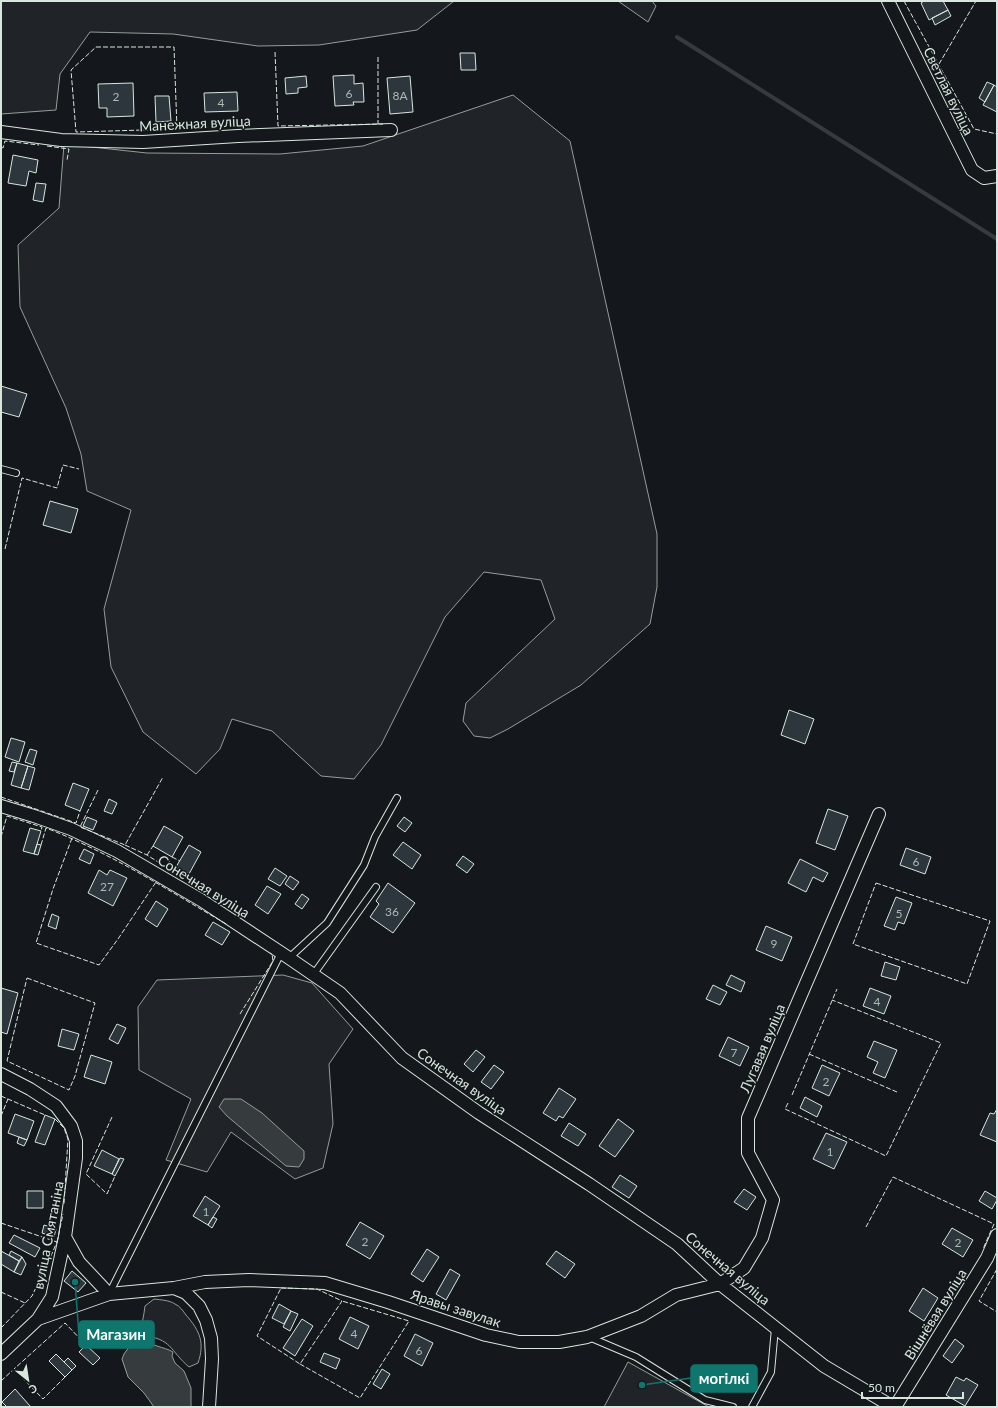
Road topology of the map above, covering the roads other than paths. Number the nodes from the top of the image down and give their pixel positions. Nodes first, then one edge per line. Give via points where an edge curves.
1 (888, 1) edge
2 (391, 130) dead end
3 (1, 132) edge
4 (997, 176) edge
5 (1, 469) edge
6 (16, 473) dead end
7 (397, 798) dead end
8 (1, 806) edge
9 (879, 814) dead end
10 (376, 887) dead end
11 (285, 956) junction
12 (314, 975) junction
13 (1, 1074) edge
14 (997, 1235) edge
15 (65, 1238) junction
16 (720, 1284) junction
17 (174, 1288) junction
18 (108, 1294) junction
19 (38, 1320) junction
20 (776, 1327) junction
21 (587, 1337) junction
22 (1, 1354) edge
23 (209, 1407) edge
24 (733, 1407) edge
25 (752, 1407) edge
26 (894, 1407) edge

1 - 4 street, Светлая вуліца via 972,170 984,178
2 - 3 street, Манежная вуліца via 143,142 61,140
5 - 6 lane
7 - 11 lane via 375,836 364,865 327,923
8 - 11 street, Сонечная вуліца via 71,829 117,851 201,900
9 - 16 street, Лугавая вуліца via 748,1118 748,1153 773,1200 762,1238 744,1268
10 - 12 lane
11 - 12 street, Сонечная вуліца
11 - 18 lane
12 - 16 street, Сонечная вуліца via 340,993 402,1058 479,1113 677,1244
13 - 15 street, вуліца Смятаніна via 56,1106 71,1126 76,1141 76,1158
14 - 26 street, Вішнёвая вуліца via 987,1258
15 - 18 street via 80,1262
15 - 19 street, вуліца Смятаніна via 52,1297
16 - 20 street, Сонечная вуліца
16 - 21 street, Яравы завулак via 676,1295 641,1316
17 - 18 street, Яравы завулак
17 - 21 street, Яравы завулак via 204,1282 249,1280 325,1283 486,1335 513,1341 559,1342
17 - 23 street via 186,1293 199,1306 206,1320 211,1338 212,1359
18 - 19 street, Яравы завулак
19 - 22 street, вуліца Смятаніна
20 - 25 lane via 771,1372
20 - 26 street, Сонечная вуліца via 824,1366
21 - 24 lane via 636,1357 705,1400

